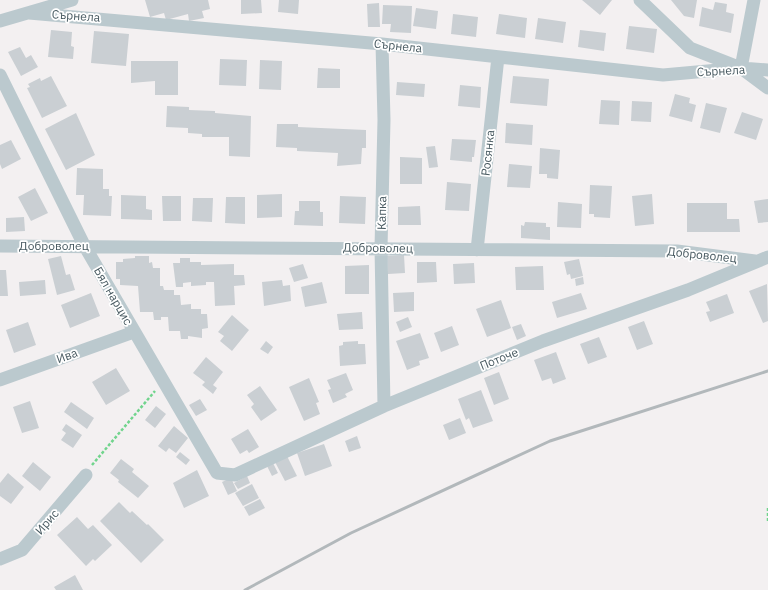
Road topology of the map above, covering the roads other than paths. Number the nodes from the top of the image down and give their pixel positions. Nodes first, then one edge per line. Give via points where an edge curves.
1 (72, 0) edge
2 (640, 0) edge
3 (754, 0) edge
4 (28, 13) junction
5 (0, 21) edge
6 (382, 44) junction
7 (498, 57) junction
8 (741, 68) junction
9 (768, 70) edge
10 (0, 75) edge
11 (768, 88) edge
12 (84, 245) junction
13 (0, 246) edge
14 (381, 248) junction
15 (477, 250) junction
16 (768, 257) edge
17 (755, 261) junction
18 (134, 332) junction
19 (0, 380) edge
20 (384, 406) junction
21 (86, 475) road end
22 (235, 475) joint
23 (0, 559) edge

1 - 4 street
2 - 8 street via 690,48
3 - 8 street
4 - 5 street
4 - 6 street, Сърнела
6 - 7 street, Сърнела
6 - 14 street, Капка via 384,120
7 - 8 street, Сърнела via 663,75
7 - 15 street, Росянка
8 - 9 street, Сърнела
8 - 11 street
10 - 12 street, Бял нарцис
12 - 13 street, Доброволец
12 - 14 street, Доброволец
12 - 18 street, Бял нарцис
14 - 15 street, Доброволец
14 - 20 street, Капка
15 - 17 street, Доброволец via 676,251
16 - 17 street, Поточе
17 - 20 street, Поточе via 688,290 543,341
18 - 19 street, Ива
18 - 22 street, Бял нарцис via 217,473
20 - 22 street, Поточе
21 - 23 street, Ирис via 22,550

